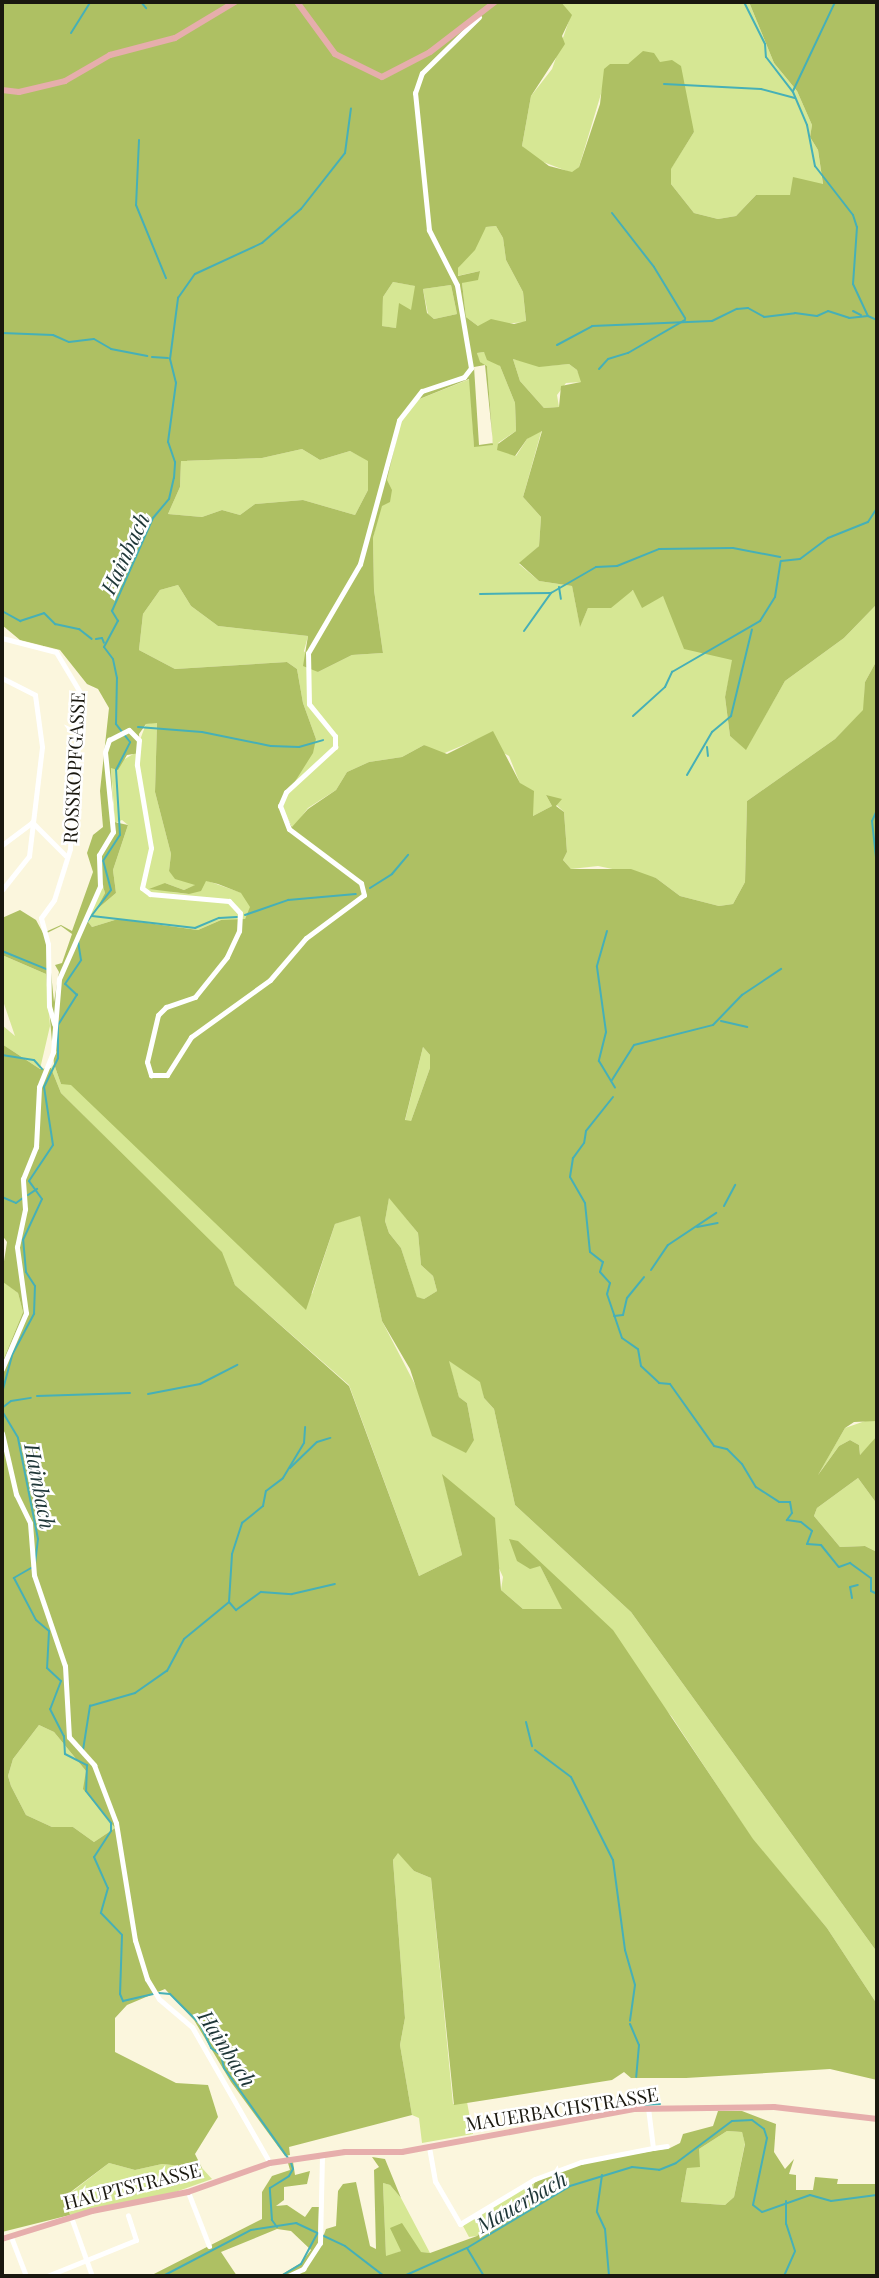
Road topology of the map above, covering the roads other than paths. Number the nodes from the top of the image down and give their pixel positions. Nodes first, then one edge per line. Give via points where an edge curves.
1 (235, 2) edge
2 (297, 2) edge
3 (495, 2) edge
4 (481, 10) junction
5 (2, 90) edge
6 (2, 638) edge
7 (2, 678) edge
8 (32, 822) junction
9 (2, 845) edge
10 (67, 857) junction
11 (2, 890) edge
12 (54, 1024) junction
13 (2, 1369) edge
14 (2, 1433) edge
15 (648, 2108) junction
16 (877, 2119) edge
17 (667, 2146) dead end
18 (429, 2147) junction
19 (653, 2148) junction
20 (322, 2156) junction
21 (270, 2163) junction
22 (188, 2192) junction
23 (128, 2215) dead end
24 (71, 2217) junction
25 (12, 2237) junction
26 (2, 2239) edge
27 (209, 2246) dead end
28 (86, 2258) junction
29 (26, 2276) edge
30 (47, 2276) edge
31 (92, 2276) edge
32 (288, 2276) edge

1 - 5 main road via 175,38 110,55 65,81 19,92
2 - 4 main road via 332,50 379,77 430,52
3 - 4 main road
4 - 12 street via 422,73 415,93 429,230 457,285 471,368 464,377 417,394 399,420 360,564 307,653 310,709 335,736 335,747 286,792 280,806 289,828 314,843 361,883 365,892 306,938 270,981 191,1037 173,1069 159,1078 146,1066 158,1015 166,1007 195,997 227,957 239,931 240,912 229,901 150,894 142,888 151,844 137,765 139,740 123,731 105,749 113,832 99,855 100,886 62,968
6 - 10 street, ROSSKOPFGASSE via 53,650 80,688
7 - 8 street via 30,690 37,700 42,749
8 - 9 street
8 - 10 street
8 - 11 street via 28,859
10 - 12 street, ROSSKOPFGASSE via 54,900 41,918 48,944 49,1006
12 - 13 street via 52,1056 39,1087 36,1147 23,1179 17,1247 26,1313
14 - 21 street via 16,1494 30,1524 33,1568 61,1650 69,1737 96,1769 119,1833 137,1949 153,1992 192,2027
15 - 16 main road, MAUERBACHSTRASSE via 787,2108
15 - 18 main road, MAUERBACHSTRASSE
15 - 19 street
17 - 19 street
18 - 19 street via 435,2180 460,2224 535,2179 581,2162
18 - 20 main road, MAUERBACHSTRASSE
20 - 21 main road, MAUERBACHSTRASSE
20 - 32 street via 321,2239 303,2269
21 - 22 main road, HAUPTSTRASSE
22 - 24 main road, HAUPTSTRASSE
22 - 27 street
23 - 28 street via 136,2240
24 - 25 main road, HAUPTSTRASSE
24 - 28 street
25 - 26 main road, HAUPTSTRASSE
25 - 29 street
28 - 30 street
28 - 31 street

